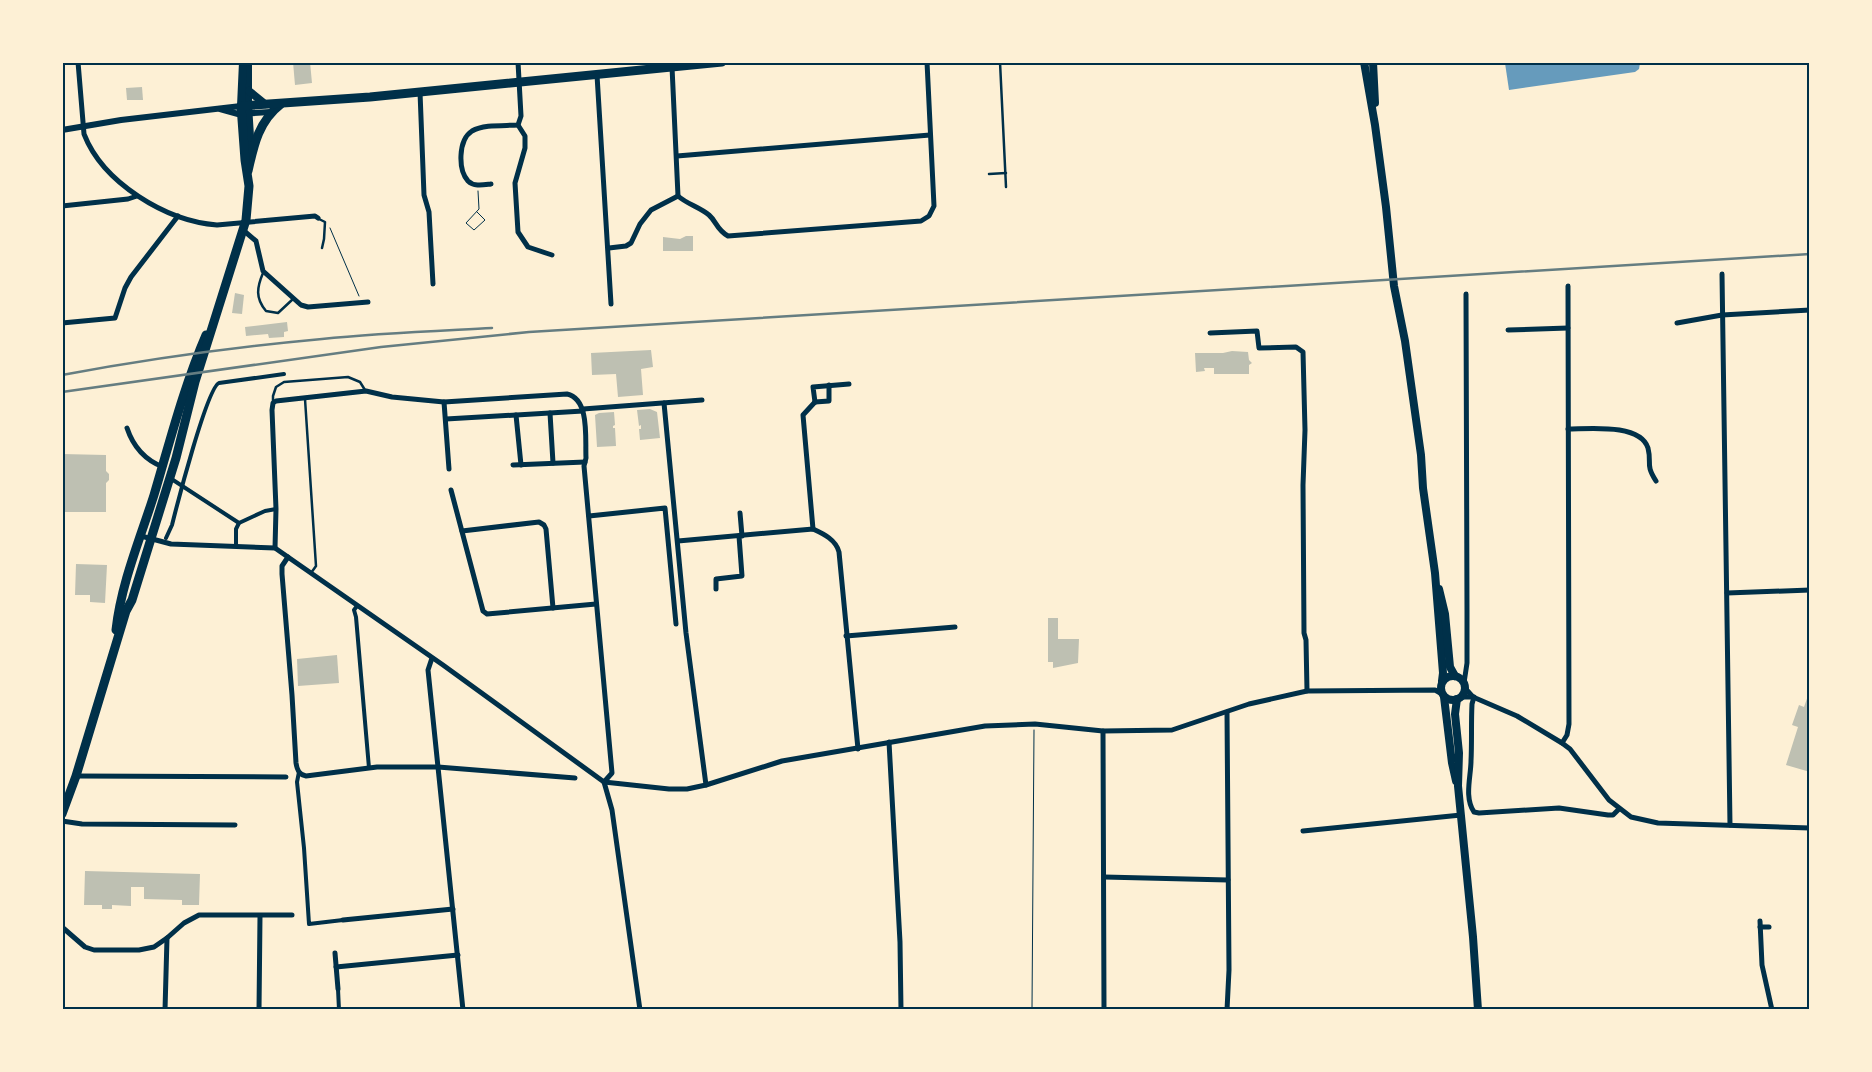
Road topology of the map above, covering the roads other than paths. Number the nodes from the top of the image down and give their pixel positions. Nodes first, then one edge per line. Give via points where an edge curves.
1 (78, 62) edge
2 (243, 62) edge
3 (248, 62) edge
4 (518, 62) edge
5 (722, 62) edge
6 (927, 62) edge
7 (1000, 62) edge
8 (1364, 62) edge
9 (1373, 62) edge
10 (672, 67) junction
11 (597, 75) junction
12 (520, 82) junction
13 (249, 91) junction
14 (420, 92) junction
15 (268, 108) junction
16 (245, 110) junction
17 (518, 125) junction
18 (83, 126) junction
19 (1375, 126) junction
20 (62, 130) edge
21 (930, 135) junction
22 (677, 156) junction
23 (251, 157) junction
24 (248, 173) junction
25 (1006, 173) junction
26 (989, 174) dead end
27 (491, 184) dead end
28 (1006, 187) dead end
29 (137, 196) junction
30 (678, 196) junction
31 (62, 206) edge
32 (178, 216) junction
33 (318, 218) joint
34 (244, 226) junction
35 (322, 248) dead end
36 (609, 248) junction
37 (552, 256) dead end
38 (263, 271) junction
39 (1722, 274) dead end
40 (433, 284) dead end
41 (1568, 286) dead end
42 (1466, 294) dead end
43 (293, 298) junction
44 (365, 302) road end
45 (611, 304) dead end
46 (1810, 310) edge
47 (1722, 315) junction
48 (62, 323) edge
49 (1677, 323) dead end
50 (1568, 328) junction
51 (1508, 330) dead end
52 (1210, 333) dead end
53 (284, 374) dead end
54 (194, 375) junction
55 (849, 384) dead end
56 (828, 385) junction
57 (366, 391) junction
58 (305, 397) junction
59 (702, 400) dead end
60 (444, 402) junction
61 (815, 402) junction
62 (273, 403) junction
63 (664, 403) junction
64 (583, 410) junction
65 (550, 413) junction
66 (516, 415) junction
67 (446, 419) junction
68 (127, 428) dead end
69 (1568, 429) junction
70 (585, 462) junction
71 (553, 463) junction
72 (513, 465) dead end
73 (520, 465) junction
74 (162, 467) junction
75 (449, 469) dead end
76 (172, 474) junction
77 (1656, 481) dead end
78 (183, 485) junction
79 (451, 490) dead end
80 (276, 509) junction
81 (740, 513) dead end
82 (589, 516) junction
83 (238, 523) junction
84 (812, 529) junction
85 (462, 531) junction
86 (141, 536) junction
87 (740, 536) junction
88 (166, 538) dead end
89 (152, 539) junction
90 (678, 541) junction
91 (236, 546) junction
92 (275, 548) junction
93 (288, 557) junction
94 (311, 573) junction
95 (1435, 573) junction
96 (716, 589) dead end
97 (1810, 590) edge
98 (1727, 593) junction
99 (596, 604) junction
100 (357, 606) junction
101 (553, 608) junction
102 (676, 624) dead end
103 (955, 627) dead end
104 (846, 636) junction
105 (432, 658) junction
106 (1467, 663) junction
107 (1455, 676) junction
108 (1439, 685) junction
109 (1464, 685) junction
110 (1307, 691) junction
111 (1443, 695) junction
112 (1474, 697) junction
113 (1458, 698) junction
114 (1227, 712) junction
115 (1103, 731) junction
116 (889, 742) junction
117 (1562, 742) junction
118 (858, 748) junction
119 (438, 767) junction
120 (369, 768) junction
121 (298, 772) junction
122 (76, 776) junction
123 (286, 777) dead end
124 (575, 778) dead end
125 (604, 782) junction
126 (706, 786) junction
127 (1458, 786) junction
128 (62, 800) edge
129 (1620, 809) junction
130 (62, 814) edge
131 (1461, 814) junction
132 (62, 821) edge
133 (235, 825) dead end
134 (1730, 825) junction
135 (1810, 828) edge
136 (1303, 831) dead end
137 (1104, 877) junction
138 (1228, 880) junction
139 (454, 909) junction
140 (292, 915) dead end
141 (260, 916) junction
142 (343, 920) joint
143 (1769, 927) dead end
144 (62, 928) edge
145 (167, 938) junction
146 (335, 953) dead end
147 (458, 955) junction
148 (336, 967) junction
149 (338, 989) joint
150 (164, 1010) edge
151 (259, 1010) edge
152 (339, 1010) edge
153 (463, 1010) edge
154 (640, 1010) edge
155 (901, 1010) edge
156 (1104, 1010) edge
157 (1227, 1010) edge
158 (1478, 1010) edge
159 (1772, 1010) edge

1 - 18 street
2 - 16 main road
3 - 13 main road
4 - 12 street
5 - 10 main road
6 - 21 street
7 - 25 lane
8 - 19 main road
9 - 19 main road
10 - 11 main road
10 - 22 street
11 - 12 main road
11 - 36 street
12 - 14 main road
12 - 17 street via 521,116
13 - 15 main road
13 - 16 main road
14 - 15 main road via 281,104
14 - 40 street via 424,195 429,212
15 - 16 main road
15 - 23 main road
16 - 18 street via 219,109
16 - 23 main road
16 - 24 main road
17 - 27 street via 481,128 464,139 462,168 468,181 478,185
17 - 37 street via 525,136 515,184 518,232 528,247
18 - 20 street
18 - 29 street via 88,144 101,162 116,180
19 - 95 main road
21 - 22 street
21 - 30 street via 934,206 929,216 921,221 728,236 719,230 712,217
22 - 30 street
23 - 24 main road
24 - 34 main road via 250,186
25 - 26 lane
25 - 28 lane
29 - 31 street
29 - 32 street
30 - 36 street via 651,210 631,243
32 - 34 street via 203,224
32 - 48 street via 131,277 115,318
33 - 34 street
33 - 35 lane via 325,222
34 - 38 street via 256,240
34 - 54 main road
36 - 45 street
38 - 43 street
38 - 43 lane via 257,292 266,311 278,313
39 - 47 street
41 - 50 street
42 - 106 street
43 - 44 street via 308,307
46 - 47 street
47 - 49 street
47 - 98 street
50 - 51 street
50 - 69 street
52 - 110 street via 1257,331 1259,348 1296,347 1303,352
53 - 78 street via 214,386
54 - 74 main road
54 - 76 main road
55 - 56 street
56 - 61 street via 813,387
56 - 61 street via 830,401
57 - 58 street
57 - 60 street
57 - 62 lane via 360,382 348,377 284,382 276,386
58 - 62 street
58 - 94 lane via 316,566
59 - 63 street
60 - 64 street via 567,394 578,399
60 - 67 street
61 - 84 street via 803,415
62 - 80 street
63 - 64 street
63 - 90 street
64 - 65 street
64 - 70 street
65 - 66 street
65 - 71 street
66 - 67 street
66 - 73 street
67 - 75 street
68 - 74 street via 134,446
69 - 77 street via 1631,432 1648,448 1649,470
69 - 117 street via 1569,724
70 - 71 street
70 - 82 street
71 - 73 street
72 - 73 street
74 - 76 street
74 - 86 main road
76 - 78 street
76 - 89 main road
78 - 83 street
78 - 88 street
79 - 85 street
80 - 83 street
80 - 92 street
81 - 87 street
82 - 99 street
82 - 102 street via 666,508
83 - 91 street
84 - 87 street
84 - 104 street via 830,539 838,548
85 - 101 street via 487,614
85 - 101 street via 539,522 544,525
86 - 89 street
86 - 128 main road via 115,633
87 - 90 street
87 - 96 street via 742,576 716,579
89 - 91 street via 171,544
89 - 122 main road via 126,611
90 - 126 street
91 - 92 street
92 - 93 street
93 - 94 street
93 - 121 street via 282,566 282,574
94 - 100 street
95 - 107 main road via 1445,614 1450,667
95 - 108 main road via 1443,673
97 - 98 street
98 - 134 street
99 - 101 street
99 - 125 street via 612,774
100 - 105 street
100 - 120 street via 354,610
103 - 104 street
104 - 118 street
105 - 119 street via 428,670
105 - 125 street
106 - 107 street
106 - 109 street
107 - 108 main road via 1449,676
107 - 109 main road
108 - 110 street
108 - 111 main road
109 - 112 street
109 - 113 main road via 1464,692
110 - 114 street
111 - 113 main road via 1450,700
111 - 127 main road
112 - 113 street
112 - 117 street via 1517,716
112 - 129 street via 1468,784 1474,812 1559,808 1613,815
113 - 127 main road via 1455,714
114 - 115 street via 1172,730
114 - 138 street
115 - 116 street via 1034,724 985,726
115 - 137 street
116 - 118 street
116 - 155 street
117 - 129 street
118 - 126 street via 782,761
119 - 120 street
119 - 124 street
119 - 139 street
120 - 121 street via 306,776
121 - 142 street via 309,924
122 - 123 street
122 - 130 main road
125 - 126 street via 669,789
125 - 154 street via 614,820
127 - 131 main road
129 - 134 street via 1631,817 1658,824
131 - 136 street
131 - 158 main road
132 - 133 street via 82,824
134 - 135 street
137 - 138 street
137 - 156 street
138 - 157 street
139 - 142 street
139 - 147 street
140 - 141 street
141 - 145 street via 199,915
141 - 151 street
143 - 159 street via 1760,924 1762,965
144 - 145 street via 85,947 94,950 138,950 154,947
145 - 150 street
146 - 148 street
147 - 148 street
147 - 153 street
148 - 149 street
149 - 152 street

